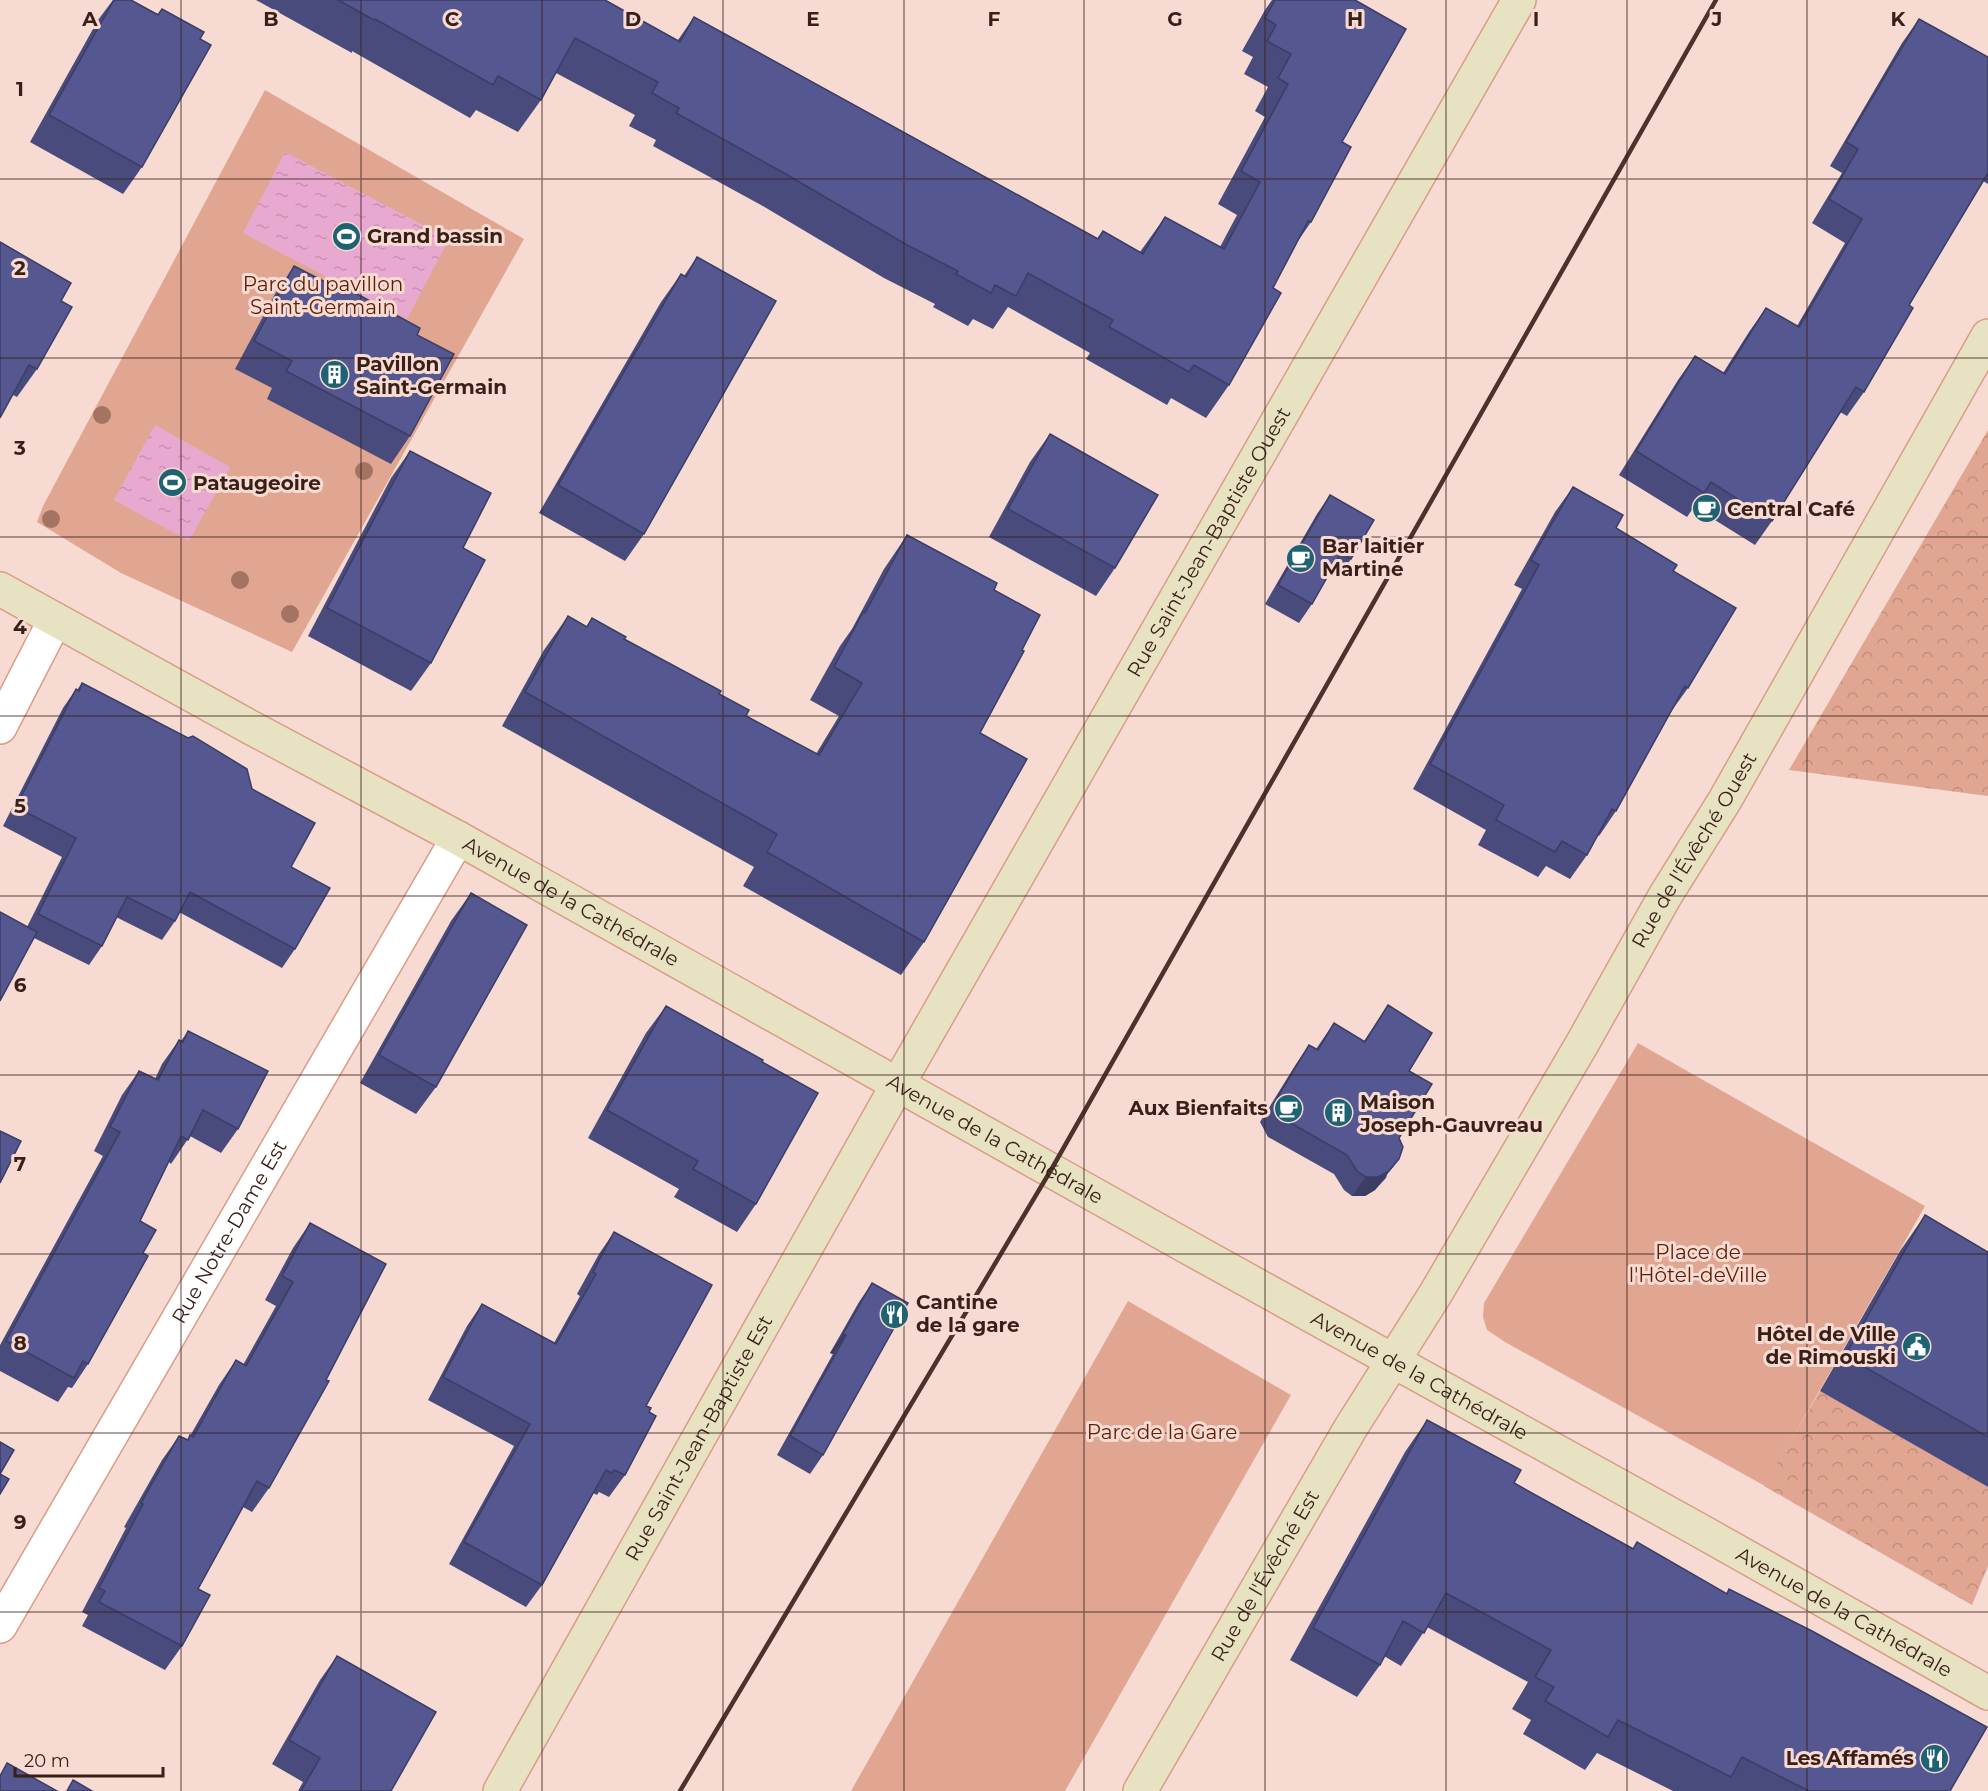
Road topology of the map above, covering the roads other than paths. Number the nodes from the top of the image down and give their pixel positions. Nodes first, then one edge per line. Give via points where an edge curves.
1 (1519, 0) edge
2 (1988, 336) edge
3 (0, 589) edge
4 (55, 620) junction
5 (0, 727) edge
6 (458, 838) junction
7 (898, 1084) junction
8 (1393, 1361) junction
9 (0, 1626) edge
10 (1988, 1693) edge
11 (500, 1791) edge
12 (1140, 1791) edge

1 - 7 street, Rue Saint-Jean-Baptiste Ouest
2 - 8 street, Rue de l'Évêché Ouest via 1725,800
3 - 4 street, Avenue de la Cathédrale
4 - 5 street
4 - 6 street, Avenue de la Cathédrale
6 - 7 street, Avenue de la Cathédrale
6 - 9 street, Rue Notre-Dame Est
7 - 8 street, Avenue de la Cathédrale
7 - 11 street, Rue Saint-Jean-Baptiste Est
8 - 10 street, Avenue de la Cathédrale
8 - 12 street, Rue de l'Évêché Est

